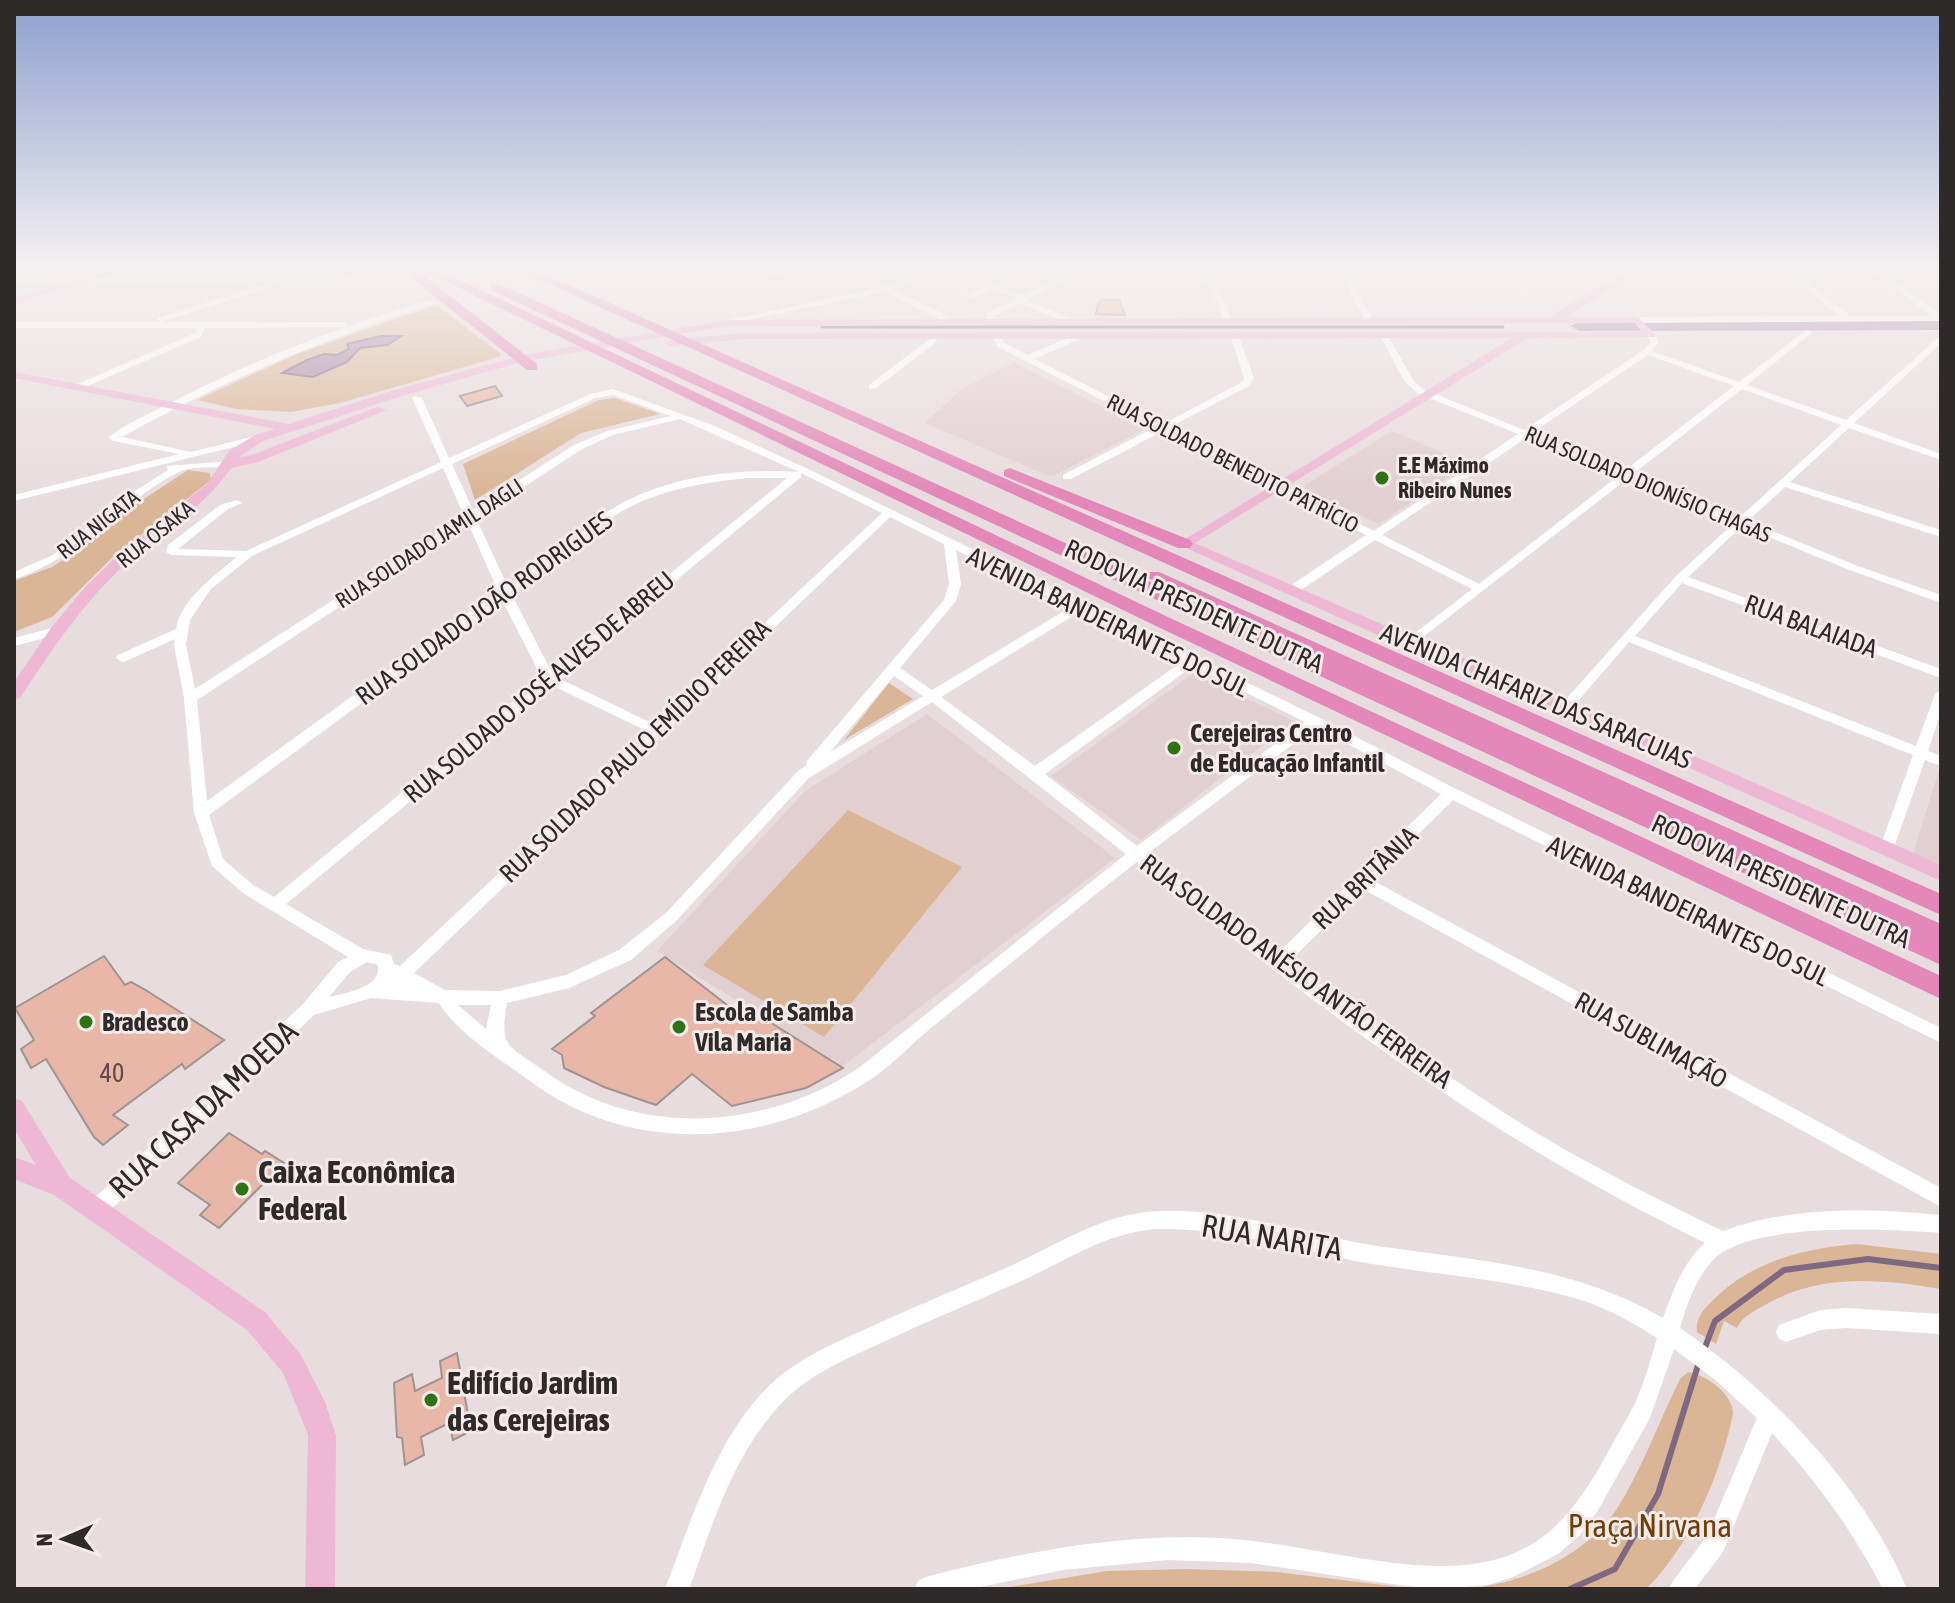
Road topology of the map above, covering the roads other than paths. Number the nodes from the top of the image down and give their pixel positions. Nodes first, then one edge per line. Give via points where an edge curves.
1 (178, 344) edge
2 (308, 344) edge
3 (504, 344) edge
4 (577, 344) edge
5 (616, 344) edge
6 (619, 344) edge
7 (643, 344) edge
8 (668, 344) edge
9 (686, 344) edge
10 (928, 344) edge
11 (1000, 344) edge
12 (1062, 344) edge
13 (1237, 344) edge
14 (1389, 344) edge
15 (1512, 344) edge
16 (1654, 344) edge
17 (1795, 344) edge
18 (1935, 344) edge
19 (1647, 352) junction
20 (560, 356) junction
21 (1028, 359) junction
22 (528, 362) junction
23 (14, 375) edge
24 (456, 377) junction
25 (1744, 386) junction
26 (78, 387) junction
27 (872, 387) dead end
28 (1430, 394) junction
29 (417, 398) junction
30 (170, 405) junction
31 (365, 409) junction
32 (328, 415) junction
33 (234, 416) junction
34 (681, 416) junction
35 (1846, 423) junction
36 (289, 427) junction
37 (831, 427) junction
38 (1163, 427) junction
39 (328, 430) junction
40 (1528, 434) junction
41 (259, 438) junction
42 (193, 454) junction
43 (1941, 457) edge
44 (445, 463) junction
45 (230, 464) junction
46 (180, 467) junction
47 (119, 473) junction
48 (800, 473) junction
49 (1628, 476) junction
50 (1067, 477) dead end
51 (1781, 483) junction
52 (1279, 487) junction
53 (14, 498) edge
54 (237, 503) dead end
55 (888, 513) junction
56 (471, 515) junction
57 (1740, 522) junction
58 (1941, 534) edge
59 (1376, 536) junction
60 (950, 544) junction
61 (1184, 544) junction
62 (248, 554) junction
63 (14, 576) edge
64 (1680, 578) junction
65 (1480, 589) junction
66 (1291, 591) junction
67 (504, 592) junction
68 (1941, 599) edge
69 (1079, 607) junction
70 (1163, 622) junction
71 (56, 631) junction
72 (181, 632) junction
73 (1627, 637) junction
74 (14, 642) edge
75 (1410, 643) junction
76 (122, 658) dead end
77 (1190, 662) junction
78 (893, 669) junction
79 (1941, 674) edge
80 (549, 679) junction
81 (14, 694) edge
82 (1941, 694) edge
83 (932, 696) junction
84 (190, 698) junction
85 (1566, 706) junction
86 (1315, 721) junction
87 (656, 730) junction
88 (1919, 752) junction
89 (1941, 761) edge
90 (1036, 773) junction
91 (804, 774) junction
92 (1451, 793) junction
93 (201, 813) junction
94 (1886, 850) junction
95 (1136, 853) junction
96 (1941, 873) edge
97 (1362, 881) junction
98 (276, 904) junction
99 (1941, 905) edge
100 (1941, 935) edge
101 (1941, 955) edge
102 (362, 957) junction
103 (1278, 963) junction
104 (394, 971) junction
105 (339, 973) junction
106 (1941, 988) edge
107 (377, 991) junction
108 (354, 996) junction
109 (443, 996) junction
110 (500, 998) junction
111 (309, 1009) junction
112 (1941, 1036) edge
113 (500, 1046) junction
114 (14, 1108) edge
115 (14, 1168) edge
116 (62, 1186) junction
117 (1941, 1198) edge
118 (97, 1209) junction
119 (1941, 1224) edge
120 (1720, 1240) junction
121 (1941, 1324) edge
122 (1786, 1332) dead end
123 (1678, 1341) junction
124 (1769, 1414) junction
125 (320, 1589) edge
126 (677, 1589) edge
127 (926, 1589) edge
128 (1681, 1589) edge
129 (1895, 1589) edge

1 - 26 street
2 - 30 street
3 - 22 highway
4 - 70 highway, RODOVIA PRESIDENTE DUTRA
5 - 37 highway, RODOVIA PRESIDENTE DUTRA
6 - 20 main road
7 - 37 highway, RODOVIA PRESIDENTE DUTRA
8 - 20 main road
9 - 37 highway, RODOVIA PRESIDENTE DUTRA
10 - 27 street
11 - 21 street, RUA SOLDADO BENEDITO PATRÍCIO
12 - 21 street
13 - 38 street via 1249,378 1246,384
14 - 28 street, RUA SOLDADO DIONÍSIO CHAGAS via 1409,381
15 - 28 main road
16 - 19 street
17 - 25 street
18 - 35 street
19 - 25 street
19 - 40 street
20 - 22 main road
21 - 38 street, RUA SOLDADO BENEDITO PATRÍCIO
22 - 24 main road
22 - 29 main road
23 - 26 main road
24 - 29 main road
24 - 31 main road
25 - 35 street
25 - 49 street
26 - 30 main road
28 - 40 street, RUA SOLDADO DIONÍSIO CHAGAS
28 - 52 main road
29 - 31 main road
29 - 44 street
30 - 33 main road
30 - 42 street via 113,438
31 - 32 main road
31 - 39 main road
32 - 33 main road
32 - 36 main road
33 - 36 main road
34 - 44 street, AVENIDA BANDEIRANTES DO SUL via 613,392 593,396
34 - 48 street, AVENIDA BANDEIRANTES DO SUL
34 - 56 street, RUA SOLDADO JAMIL DAGLI via 588,442
35 - 43 street
35 - 51 street
36 - 39 main road
36 - 41 main road
37 - 61 highway via 900,429
37 - 70 highway via 829,448 1142,605
37 - 99 highway, RODOVIA PRESIDENTE DUTRA via 994,481
37 - 100 highway, RODOVIA PRESIDENTE DUTRA
37 - 101 highway, RODOVIA PRESIDENTE DUTRA
38 - 50 street
38 - 52 street, RUA SOLDADO BENEDITO PATRÍCIO
39 - 45 main road
40 - 49 street, RUA SOLDADO DIONÍSIO CHAGAS
40 - 59 street
41 - 42 street, RUA OSAKA
41 - 45 main road via 234,454
42 - 47 street, RUA OSAKA
44 - 56 street
44 - 62 street
45 - 46 street, RUA OSAKA
45 - 71 main road, RUA OSAKA via 212,487 120,561
46 - 47 street, RUA OSAKA
46 - 63 street, RUA NIGATA via 57,557
47 - 53 street, RUA OSAKA
48 - 55 street, AVENIDA BANDEIRANTES DO SUL
48 - 67 street, RUA SOLDADO JOÃO RODRIGUES via 706,478 647,496 616,511
48 - 80 street, RUA SOLDADO JOSÉ ALVES DE ABREU
49 - 57 street, RUA SOLDADO DIONÍSIO CHAGAS
49 - 65 street
51 - 57 street
51 - 58 street
52 - 59 street, RUA SOLDADO BENEDITO PATRÍCIO
52 - 61 main road
54 - 62 street via 224,507 172,552
55 - 60 street, AVENIDA BANDEIRANTES DO SUL
55 - 87 street, RUA SOLDADO PAULO EMÍDIO PEREIRA
56 - 67 street
56 - 84 street, RUA SOLDADO JAMIL DAGLI
57 - 64 street
57 - 68 street, RUA SOLDADO DIONÍSIO CHAGAS
59 - 65 street, RUA SOLDADO BENEDITO PATRÍCIO
59 - 66 street
60 - 69 street, AVENIDA BANDEIRANTES DO SUL
60 - 78 street via 953,596
61 - 66 main road, AVENIDA CHAFARIZ DAS SARACUIAS
62 - 72 street via 207,587
64 - 73 street
64 - 79 street, RUA BALAIADA
65 - 75 street
66 - 75 main road, AVENIDA CHAFARIZ DAS SARACUIAS
67 - 80 street
67 - 93 street, RUA SOLDADO JOÃO RODRIGUES
69 - 77 street, AVENIDA BANDEIRANTES DO SUL
69 - 83 street
70 - 106 highway, RODOVIA PRESIDENTE DUTRA
71 - 74 street
71 - 81 main road, RUA OSAKA
72 - 76 street
72 - 84 street
73 - 85 street
73 - 88 street
75 - 85 main road, AVENIDA CHAFARIZ DAS SARACUIAS
77 - 86 street, AVENIDA BANDEIRANTES DO SUL
77 - 90 street
78 - 83 street, RUA SOLDADO ANÉSIO ANTÃO FERREIRA
78 - 91 street
80 - 87 street
80 - 98 street, RUA SOLDADO JOSÉ ALVES DE ABREU
82 - 88 street
83 - 90 street, RUA SOLDADO ANÉSIO ANTÃO FERREIRA
83 - 91 street
84 - 93 street
85 - 94 main road, AVENIDA CHAFARIZ DAS SARACUIAS
86 - 92 street, AVENIDA BANDEIRANTES DO SUL
86 - 95 street
87 - 104 street, RUA SOLDADO PAULO EMÍDIO PEREIRA
88 - 89 street
88 - 94 street
90 - 95 street, RUA SOLDADO ANÉSIO ANTÃO FERREIRA
91 - 110 street via 650,937 569,981
92 - 97 street, RUA BRITÂNIA
92 - 112 street, AVENIDA BANDEIRANTES DO SUL
93 - 98 street via 217,862 248,889
94 - 96 main road, AVENIDA CHAFARIZ DAS SARACUIAS
95 - 103 street, RUA SOLDADO ANÉSIO ANTÃO FERREIRA
95 - 113 street via 857,1079 761,1118 695,1128 599,1114 544,1085
97 - 103 street, RUA BRITÂNIA
97 - 117 street, RUA SUBLIMAÇÃO
98 - 102 street
102 - 104 street via 380,957
102 - 105 street
103 - 120 street, RUA SOLDADO ANÉSIO ANTÃO FERREIRA via 1507,1124 1623,1192
104 - 107 street, RUA SOLDADO PAULO EMÍDIO PEREIRA
104 - 109 street
105 - 108 street via 337,987
105 - 111 street, RUA CASA DA MOEDA
107 - 108 street
107 - 109 street
108 - 111 street, RUA CASA DA MOEDA
109 - 110 street
109 - 113 street via 454,1016
110 - 113 street via 494,1031
111 - 118 street, RUA CASA DA MOEDA
114 - 116 main road
115 - 116 main road
116 - 118 main road
118 - 125 main road via 256,1321 292,1364 322,1435
119 - 120 street via 1837,1221
120 - 123 street via 1685,1290
121 - 122 street via 1846,1318
123 - 124 street, RUA NARITA
123 - 126 street, RUA NARITA via 1611,1301 1555,1284 1209,1224 1133,1223 887,1329 794,1378 766,1406 730,1459
123 - 127 street via 1581,1519 1541,1553 1509,1569 1448,1579 1205,1549 1148,1549 993,1570
124 - 128 street via 1715,1544
124 - 129 street, RUA NARITA via 1857,1519

